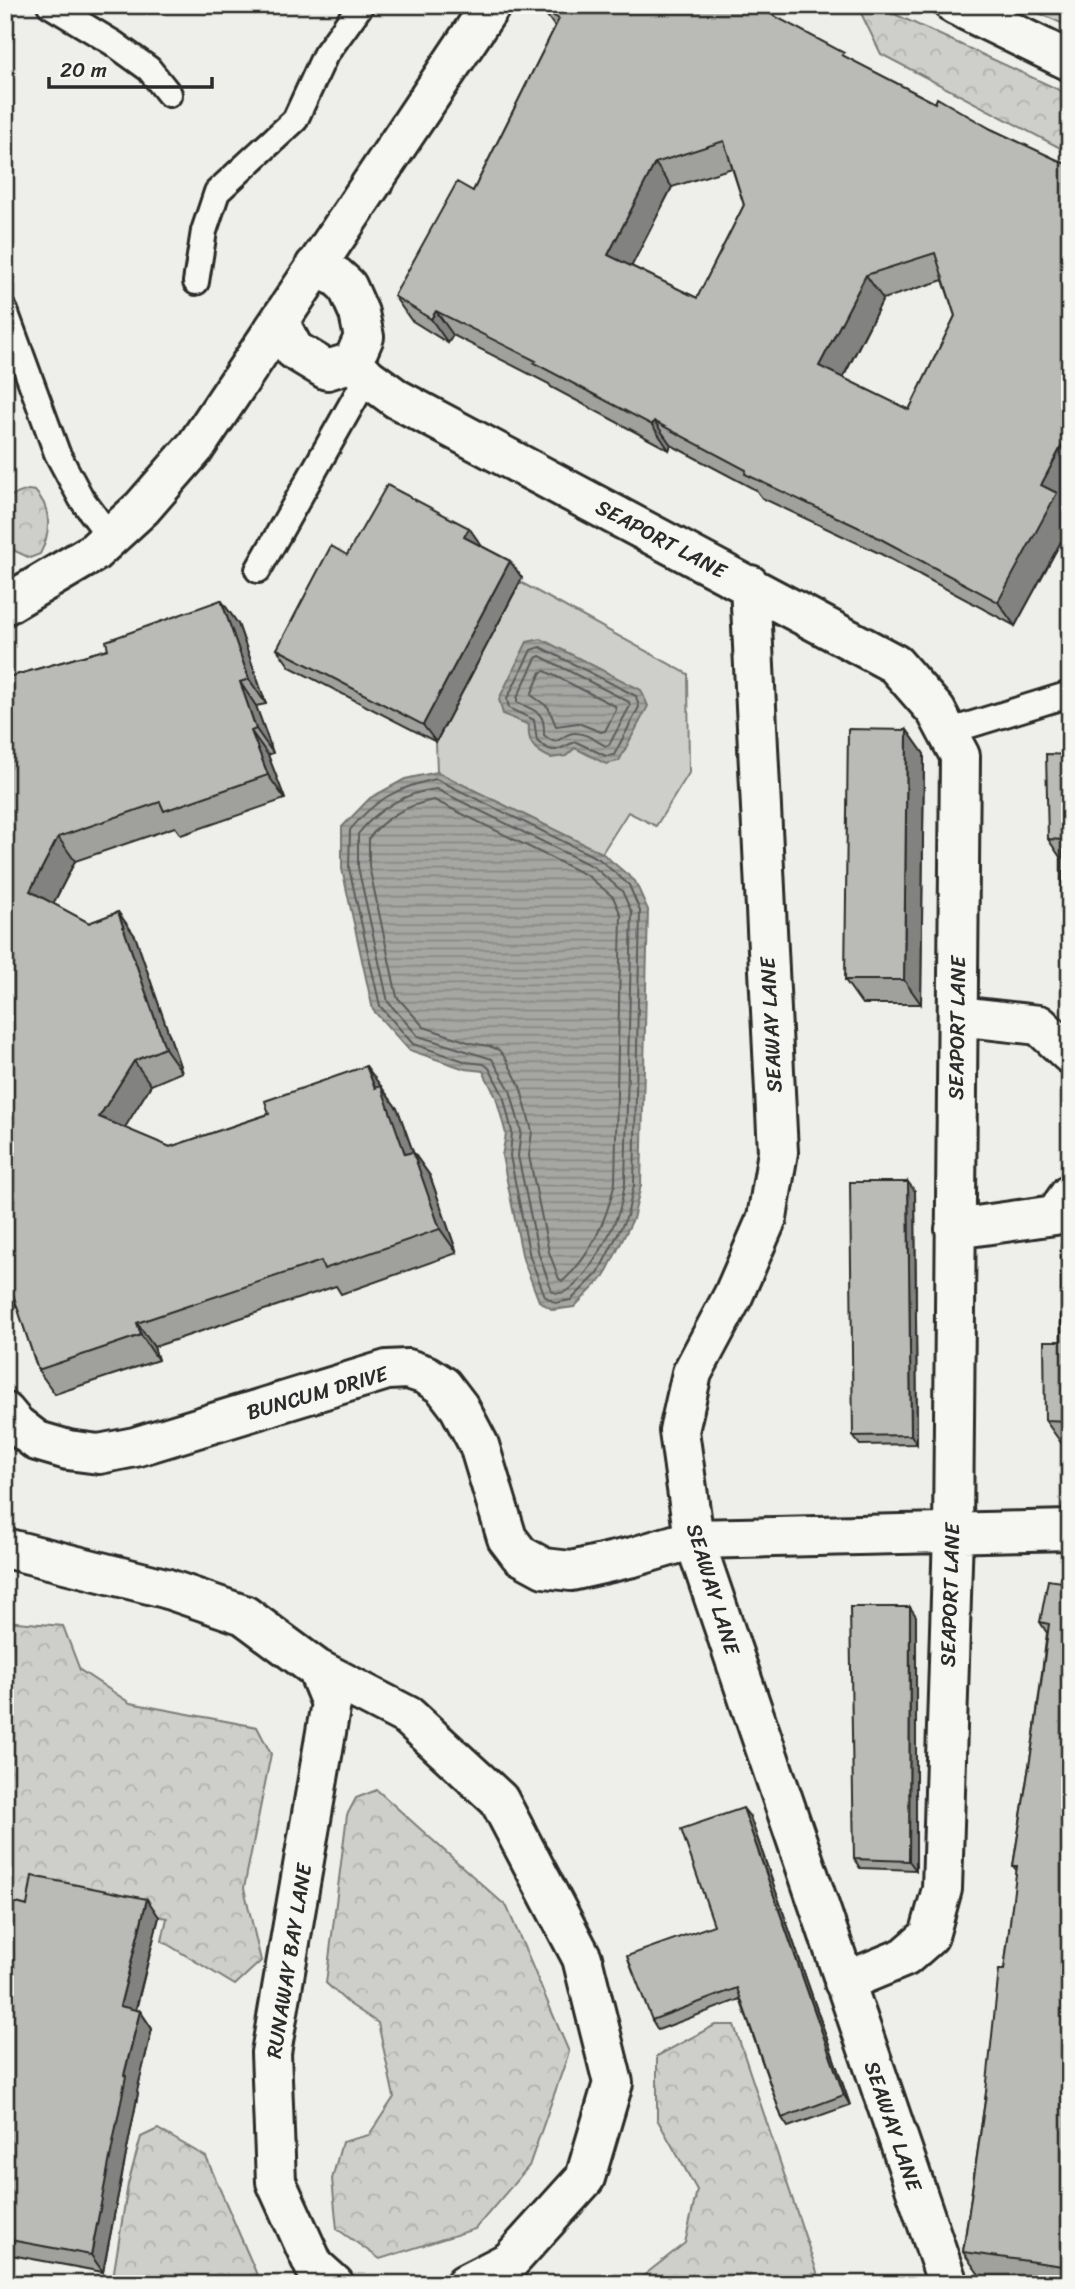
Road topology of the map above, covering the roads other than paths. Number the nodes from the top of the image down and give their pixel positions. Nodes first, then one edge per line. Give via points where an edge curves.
1 (50, 5) edge
2 (361, 5) edge
3 (491, 5) edge
4 (955, 5) edge
5 (1070, 61) edge
6 (169, 94) dead end
7 (315, 266) junction
8 (196, 282) dead end
9 (5, 311) edge
10 (279, 322) junction
11 (360, 369) junction
12 (110, 537) junction
13 (258, 570) dead end
14 (750, 585) junction
15 (5, 605) edge
16 (1069, 693) edge
17 (947, 732) junction
18 (958, 1016) junction
19 (1070, 1054) edge
20 (1070, 1194) edge
21 (955, 1229) junction
22 (5, 1412) edge
23 (1070, 1530) edge
24 (953, 1532) junction
25 (694, 1539) junction
26 (5, 1548) edge
27 (317, 1669) junction
28 (844, 1982) junction
29 (334, 2284) edge
30 (465, 2284) edge
31 (948, 2284) edge

1 - 6 lane via 149,69
2 - 8 lane via 325,55 295,120 217,192 204,231
3 - 7 street
4 - 5 street
7 - 10 street
7 - 11 street via 347,286 359,313 364,337
9 - 12 lane via 57,453 81,498
10 - 11 street via 294,351 327,370
10 - 12 street via 196,446
11 - 13 lane
11 - 14 street, SEAPORT LANE via 397,399
12 - 15 street via 93,553
14 - 17 street, SEAPORT LANE via 895,664 936,711
14 - 25 street, SEAWAY LANE via 778,1152 767,1218 692,1373 679,1431
16 - 17 lane
17 - 18 street, SEAPORT LANE via 960,756
18 - 19 street via 1039,1025
18 - 21 street, SEAPORT LANE
20 - 21 street via 1055,1215
21 - 24 street, SEAPORT LANE
22 - 25 street, BUNCUM DRIVE via 37,1441 100,1454 387,1370 408,1369 443,1385 458,1407 479,1445 507,1538 520,1555 544,1568 571,1571
23 - 24 street, BUNCUM DRIVE
24 - 25 street, BUNCUM DRIVE
24 - 28 street, SEAPORT LANE via 942,1889 929,1936 905,1957
25 - 28 street, SEAWAY LANE
26 - 27 street via 165,1588 244,1615
27 - 29 street, RUNAWAY BAY LANE via 331,1703 271,2053 276,2182 314,2266
27 - 30 street via 408,1716 499,1800 582,1958 613,2083 584,2178 510,2261
28 - 31 street, SEAWAY LANE

